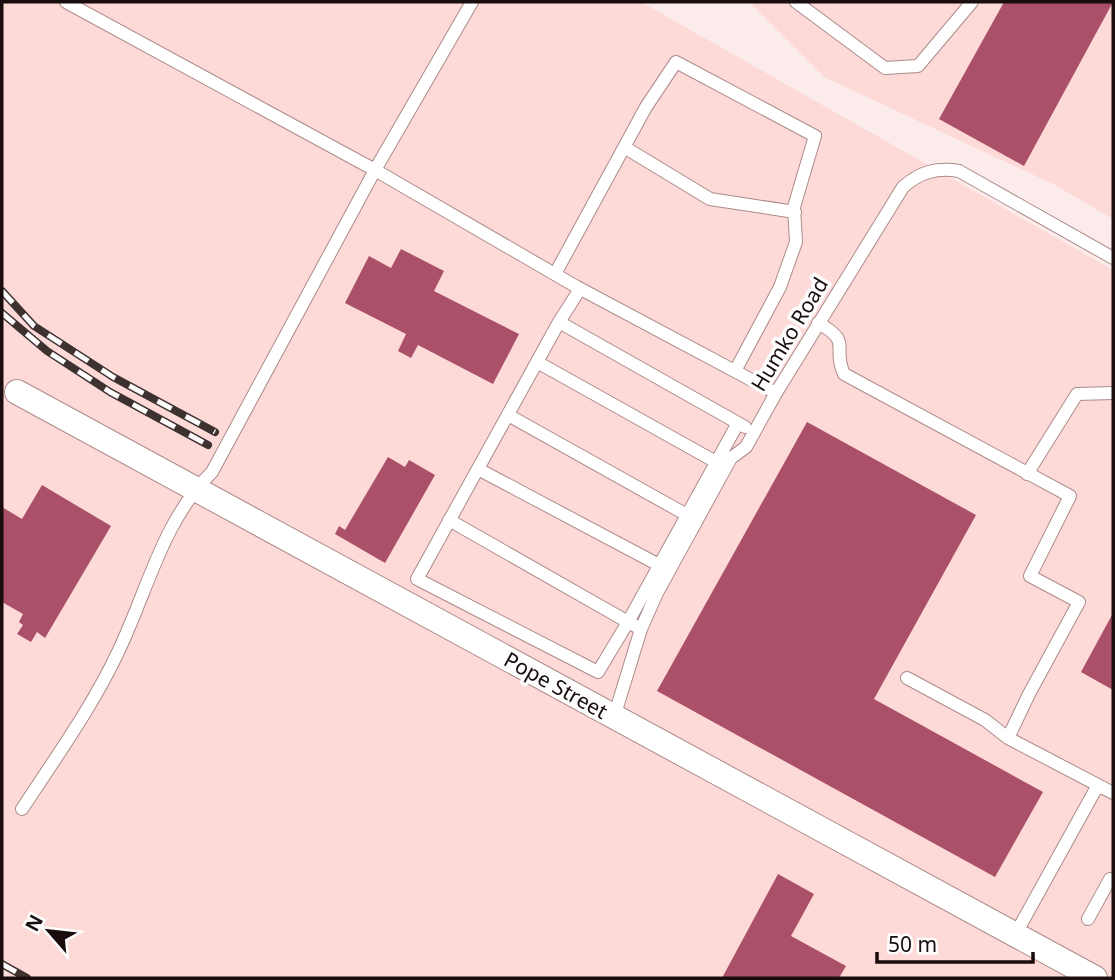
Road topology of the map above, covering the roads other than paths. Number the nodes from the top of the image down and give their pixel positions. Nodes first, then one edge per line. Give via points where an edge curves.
1 (66, 2) edge
2 (472, 2) edge
3 (796, 2) edge
4 (972, 2) edge
5 (624, 147) junction
6 (375, 170) junction
7 (795, 212) junction
8 (1113, 258) edge
9 (555, 274) junction
10 (580, 289) junction
11 (559, 322) junction
12 (818, 323) junction
13 (537, 362) junction
14 (735, 371) junction
15 (17, 392) dead end
16 (776, 393) junction
17 (1113, 393) edge
18 (508, 415) junction
19 (738, 423) junction
20 (754, 432) junction
21 (716, 462) junction
22 (478, 469) junction
23 (1027, 474) junction
24 (195, 489) junction
25 (687, 515) junction
26 (450, 520) junction
27 (659, 565) junction
28 (628, 622) junction
29 (641, 628) junction
30 (907, 678) dead end
31 (614, 717) junction
32 (1008, 738) junction
33 (1098, 785) junction
34 (1113, 793) edge
35 (22, 809) dead end
36 (1113, 881) edge
37 (1088, 919) dead end
38 (1015, 935) junction
39 (1095, 978) edge

1 - 6 lane
2 - 6 lane
3 - 4 lane via 885,68 918,66
5 - 7 lane via 710,199
5 - 7 lane via 676,62 815,136
5 - 9 lane
6 - 9 lane
6 - 24 lane via 212,472
7 - 14 lane via 796,242 780,287
8 - 12 lane, Humko Road via 963,173 934,170 899,191
9 - 10 lane
10 - 11 lane
10 - 14 lane
11 - 13 lane
11 - 19 lane
12 - 16 lane, Humko Road
12 - 23 lane via 835,333 844,374
13 - 18 lane
13 - 21 lane
14 - 16 lane
15 - 24 street, Pope Street
16 - 20 lane, Humko Road
17 - 23 lane via 1077,394
18 - 22 lane
18 - 25 lane
19 - 20 lane
19 - 21 lane
20 - 29 lane, Humko Road via 746,447 731,458
21 - 25 lane
22 - 26 lane
22 - 27 lane
23 - 32 lane via 1070,496 1030,576 1079,601
24 - 31 street, Pope Street
24 - 35 lane via 163,543 119,651 76,728
25 - 27 lane
26 - 28 lane
26 - 28 lane via 417,579 598,672
27 - 28 lane
28 - 29 lane
29 - 31 lane, Humko Road
30 - 32 lane via 985,720
31 - 38 street, Pope Street
32 - 33 lane
33 - 34 lane
33 - 38 lane
36 - 37 lane via 1110,879
38 - 39 street, Pope Street

